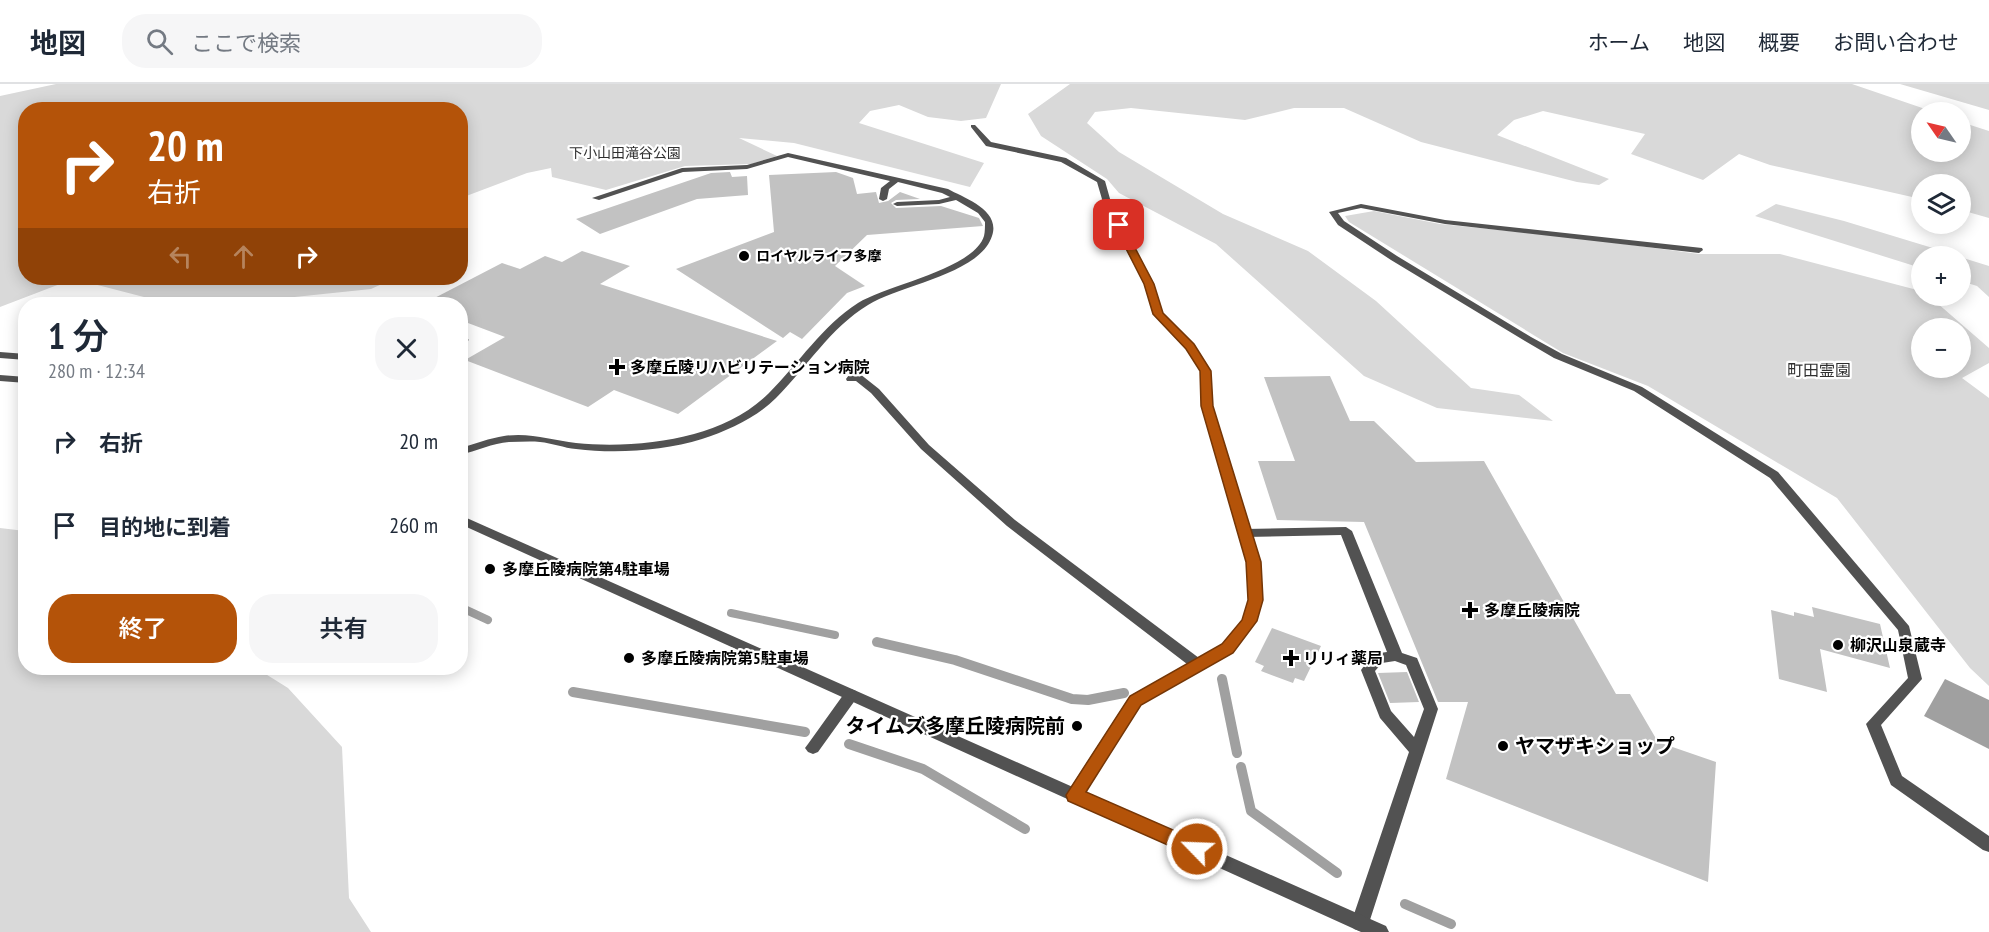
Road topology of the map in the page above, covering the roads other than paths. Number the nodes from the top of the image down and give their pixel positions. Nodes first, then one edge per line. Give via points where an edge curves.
1 (973, 126) dead end
2 (896, 180) junction
3 (959, 197) junction
4 (596, 198) dead end
5 (883, 199) dead end
6 (897, 204) dead end
7 (1699, 250) dead end
8 (0, 355) edge
9 (18, 356) edge
10 (0, 378) edge
11 (18, 379) edge
12 (851, 379) dead end
13 (468, 450) edge
14 (468, 523) edge
15 (1245, 533) junction
16 (1396, 656) junction
17 (1198, 665) junction
18 (851, 695) junction
19 (813, 748) dead end
20 (1416, 749) junction
21 (1075, 795) junction
22 (1989, 845) edge
23 (1360, 923) junction
24 (1380, 932) edge

1 - 15 street via 989,144 1063,160 1101,181 1108,206 1149,284 1158,314 1190,347 1205,371 1207,406
2 - 3 street
2 - 4 street via 788,155 747,167 682,170
2 - 5 street via 885,188
3 - 6 street
3 - 13 street via 981,211 989,222 988,236 979,251 963,263 868,301 843,317 772,396 729,425 661,444 617,448 505,439
7 - 22 street via 1445,222 1361,206 1333,212 1341,223 1394,258 1558,357 1638,389 1774,475 1904,629 1915,679 1874,724 1896,780
8 - 9 street
10 - 11 street
12 - 17 street via 856,376 875,391 925,447 1011,523
14 - 18 street
15 - 16 street via 1346,531
15 - 17 street via 1256,582 1256,600 1249,621 1228,648
16 - 20 street via 1412,662 1431,709
16 - 20 street via 1378,658 1368,669 1385,714
17 - 21 street via 1136,700
18 - 19 street
18 - 21 street
20 - 23 street
21 - 23 street
23 - 24 street

